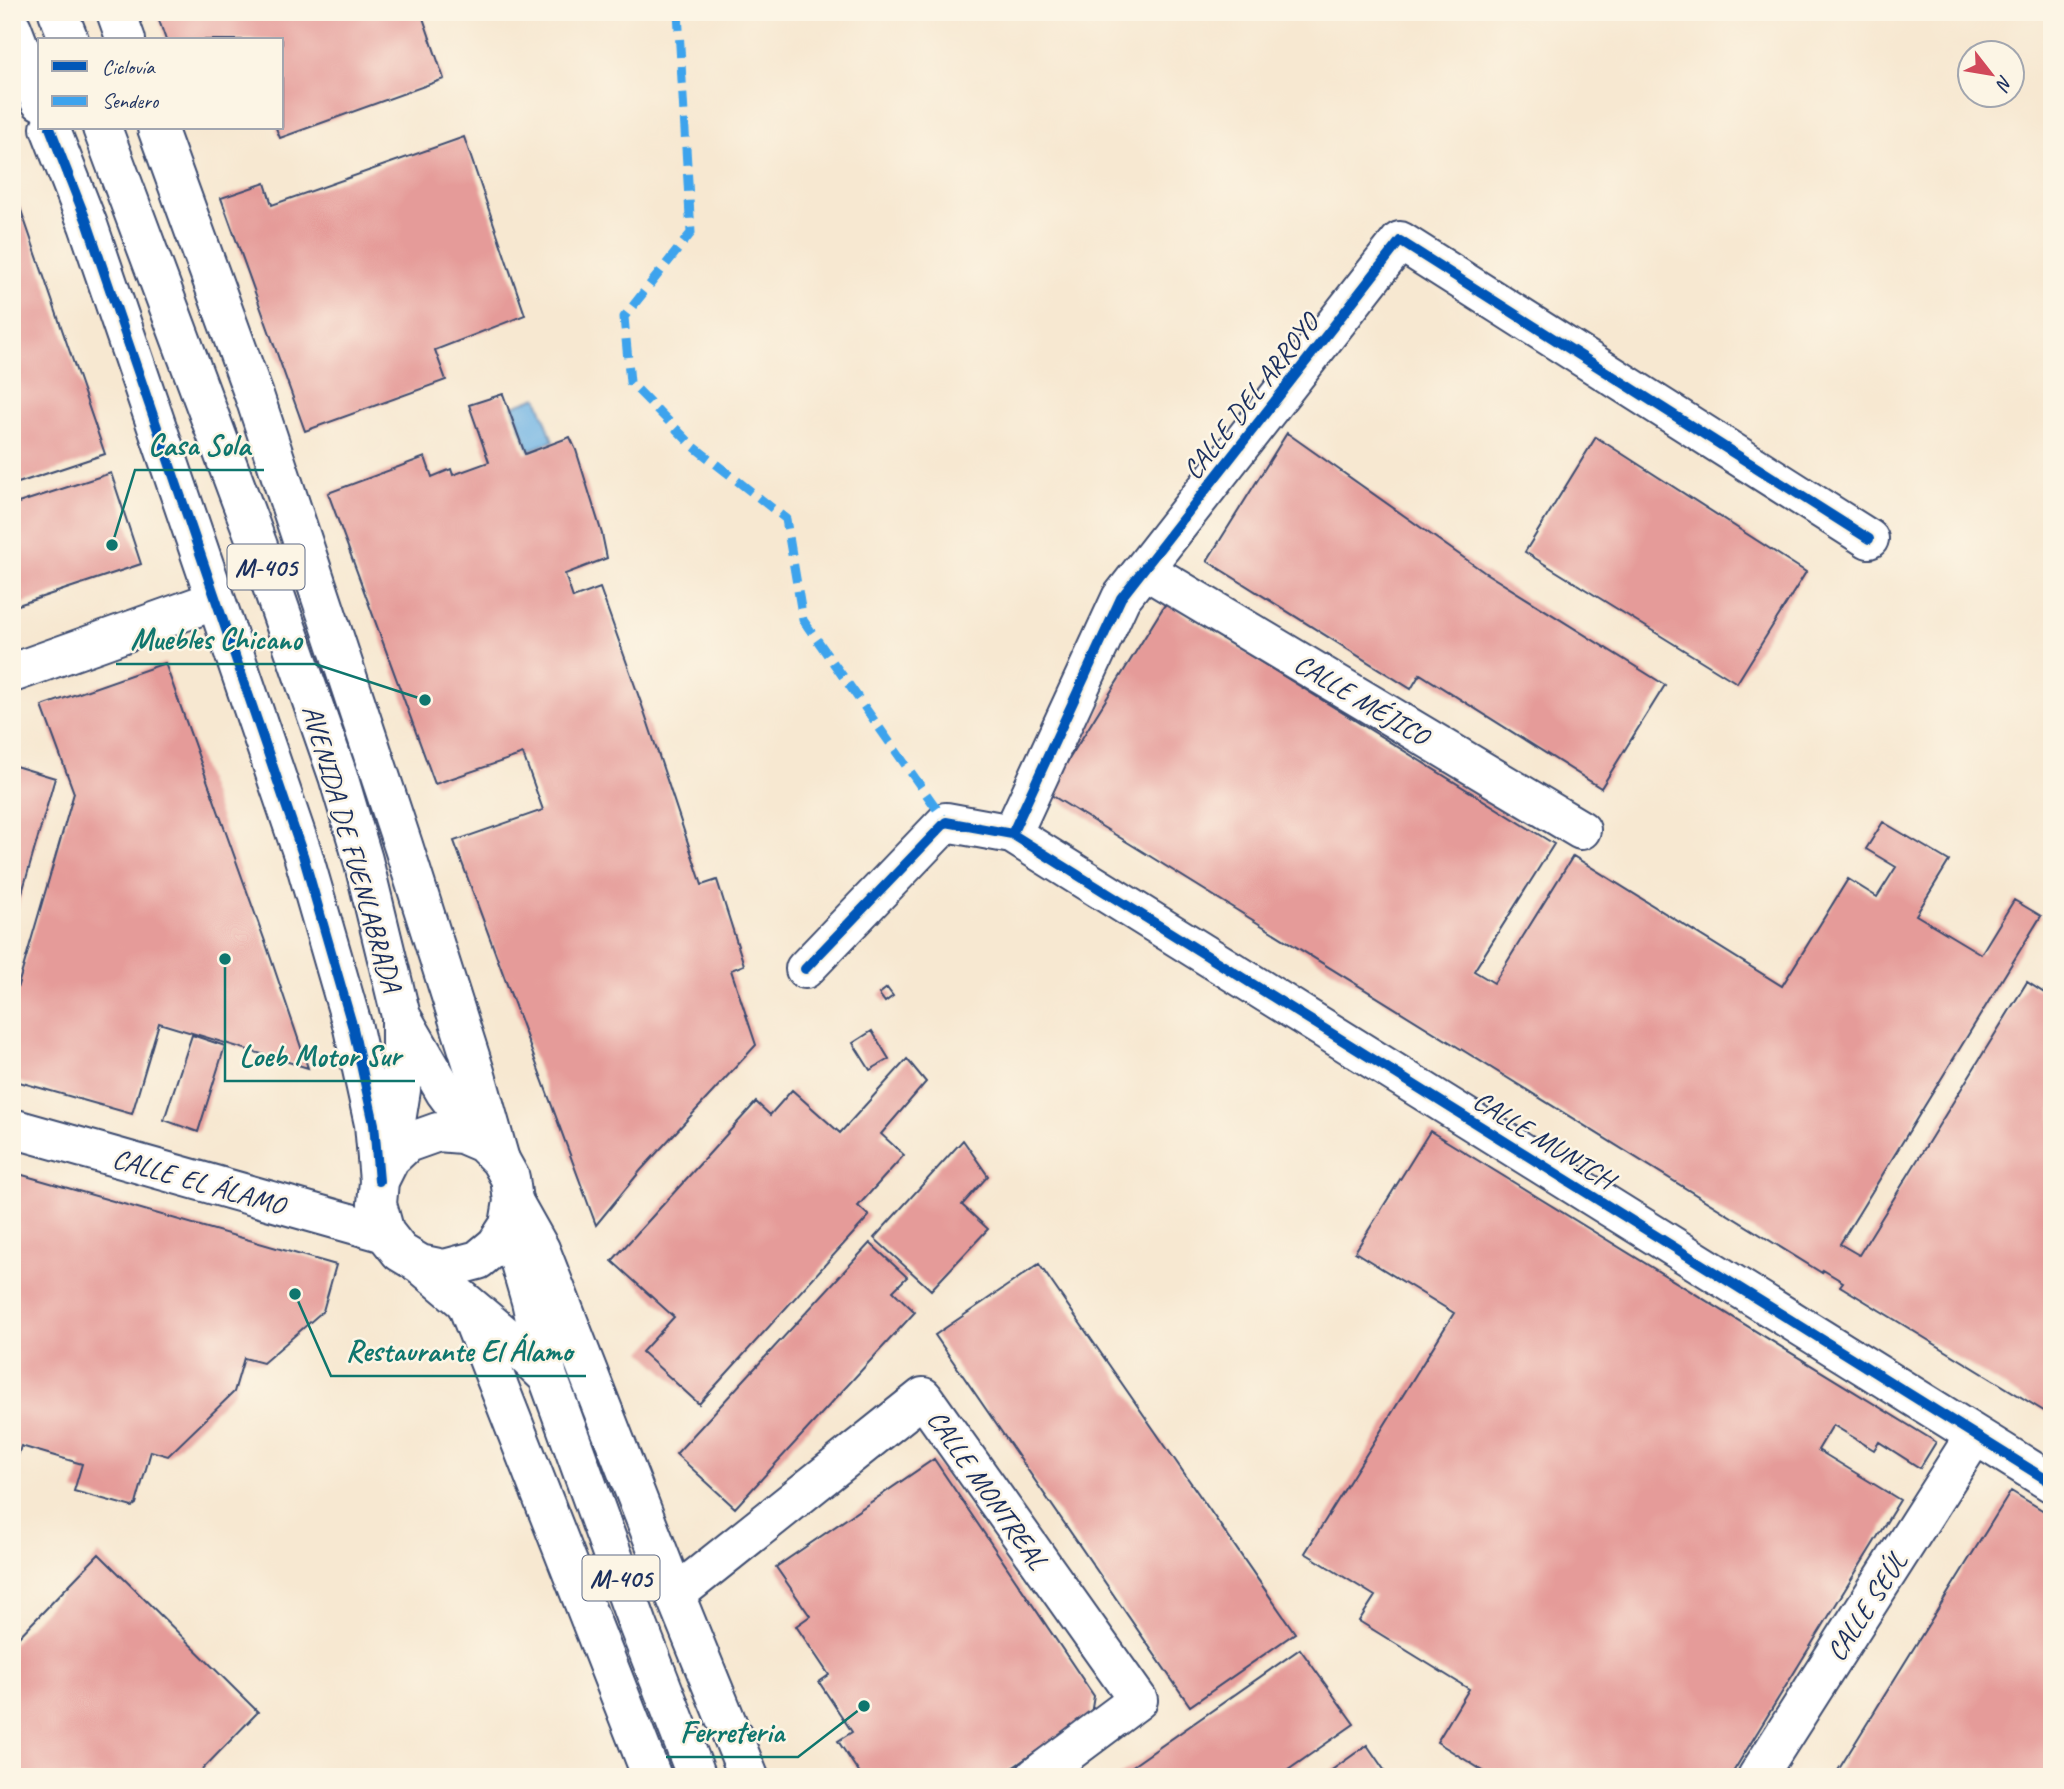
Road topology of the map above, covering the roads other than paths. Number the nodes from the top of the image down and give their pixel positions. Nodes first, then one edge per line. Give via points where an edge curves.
1 (58, 12) edge
2 (116, 12) edge
3 (12, 28) edge
4 (68, 38) edge
5 (125, 38) edge
6 (38, 96) edge
7 (51, 130) edge
8 (103, 130) edge
9 (158, 130) edge
10 (1869, 539) dead end
11 (1144, 569) junction
12 (216, 600) junction
13 (12, 673) edge
14 (1581, 830) dead end
15 (1012, 834) junction
16 (805, 969) dead end
17 (401, 1016) junction
18 (12, 1128) edge
19 (492, 1152) junction
20 (385, 1170) junction
21 (511, 1213) junction
22 (385, 1233) junction
23 (420, 1264) junction
24 (467, 1305) junction
25 (548, 1377) junction
26 (1975, 1435) junction
27 (2052, 1483) edge
28 (675, 1595) junction
29 (652, 1777) edge
30 (697, 1777) edge
31 (748, 1777) edge
32 (1035, 1777) edge
33 (1757, 1777) edge

1 - 4 street
2 - 5 street
3 - 6 street
7 - 12 street via 88,225
8 - 17 street, AVENIDA DE FUENLABRADA / M-405 via 258,546 338,776
9 - 19 street via 255,398 403,845 475,1072
10 - 11 street, CALLE DEL ARROYO via 1400,241
11 - 14 street, CALLE MÉJICO
11 - 15 street, CALLE DEL ARROYO via 1121,598
12 - 13 street
12 - 20 street via 303,855 353,1028
15 - 16 street via 946,822
15 - 26 street, CALLE MUNICH
17 - 19 street, M-405 via 445,1092
17 - 20 street, M-405 via 401,1090
18 - 22 street, CALLE EL ÁLAMO
19 - 20 street via 462,1134 438,1132 407,1143
19 - 21 street, M-405 via 510,1178
20 - 22 street, M-405 via 377,1204
21 - 23 street via 496,1245 478,1260 444,1269
21 - 25 street, M-405
21 - 28 street via 540,1249
22 - 23 street, M-405 via 400,1252
23 - 24 street, M-405
24 - 25 street, M-405
24 - 29 street
25 - 30 street, M-405
26 - 27 street, CALLE MUNICH
26 - 33 street, CALLE SEÚL
28 - 31 street
28 - 32 street, CALLE MONTREAL via 923,1397 1138,1700

